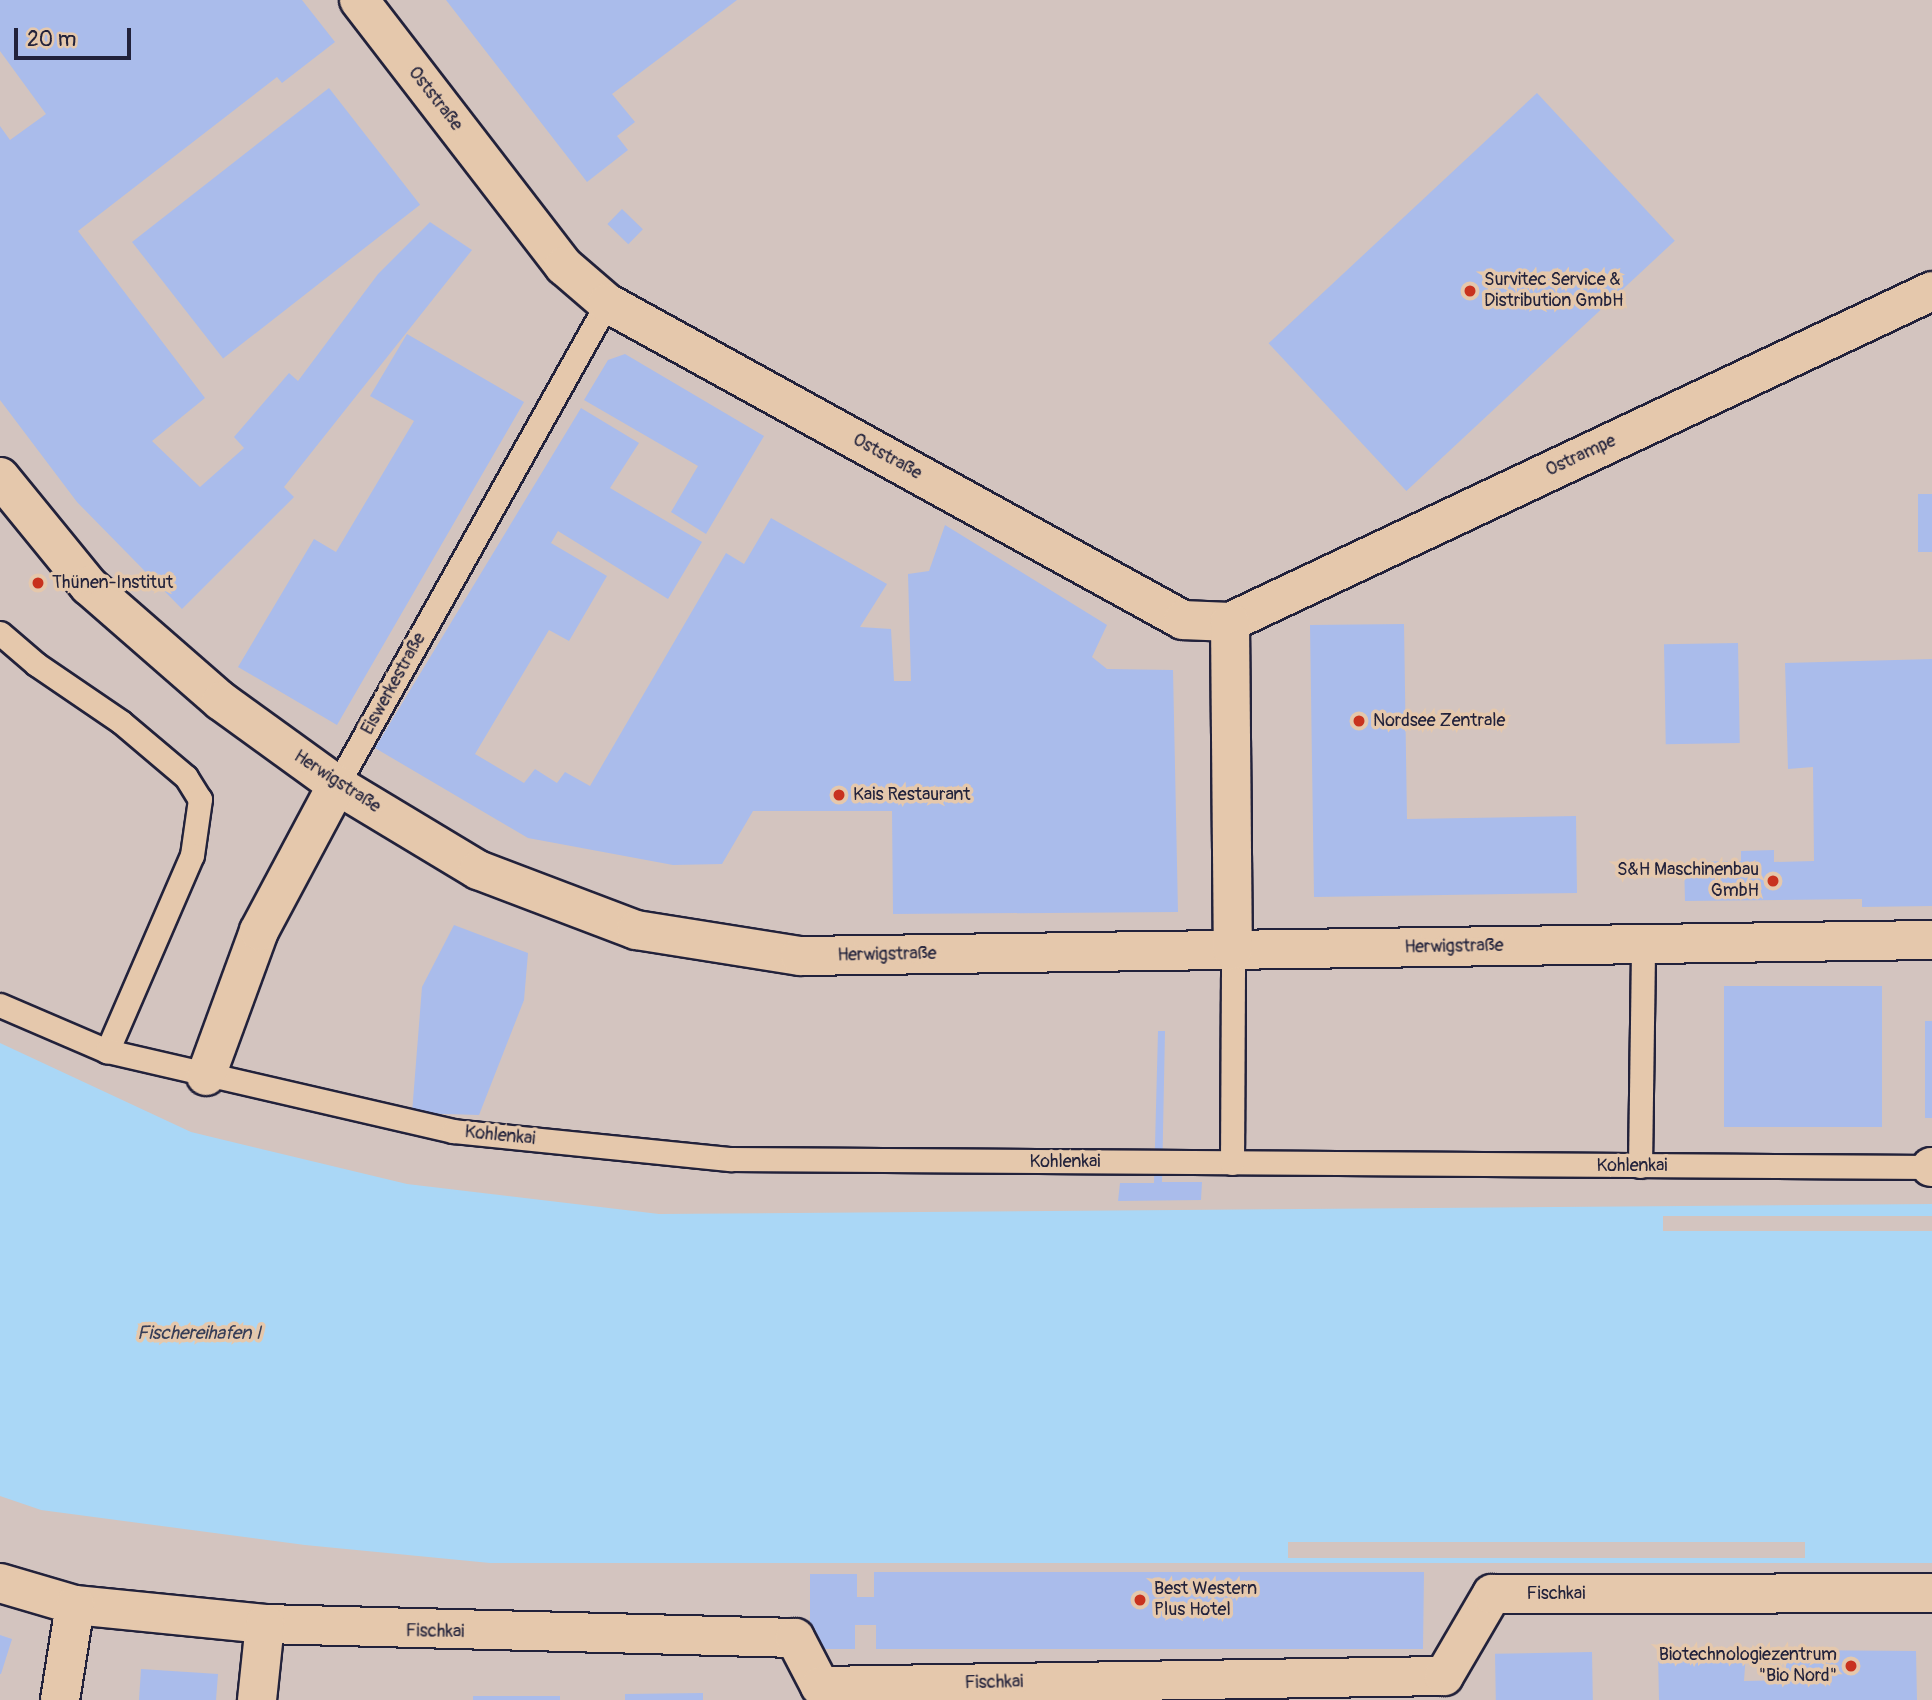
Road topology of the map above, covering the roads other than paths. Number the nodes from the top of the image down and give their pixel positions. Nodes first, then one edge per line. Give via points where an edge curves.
1 (359, 0) edge
2 (1932, 290) edge
3 (607, 303) junction
4 (0, 477) edge
5 (1230, 622) junction
6 (0, 633) edge
7 (337, 785) junction
8 (1932, 940) edge
9 (1643, 944) junction
10 (1233, 950) junction
11 (0, 1005) edge
12 (107, 1051) junction
13 (206, 1076) junction
14 (1232, 1163) junction
15 (1640, 1166) junction
16 (1932, 1167) edge
17 (0, 1583) edge
18 (1932, 1593) edge
19 (75, 1605) junction
20 (265, 1624) junction
21 (60, 1700) edge
22 (257, 1700) edge

1 - 3 street, Oststraße via 565,267
2 - 5 street, Ostrampe
3 - 5 street, Oststraße via 1183,620
3 - 7 lane, Eiswerkestraße
4 - 7 street, Herwigstraße via 89,586 220,701
5 - 10 street
6 - 12 lane via 36,664 121,722 186,777 200,799 192,855
7 - 10 street, Herwigstraße via 478,870 636,930 800,956
7 - 13 street, Eiswerkestraße via 259,931
8 - 9 street, Herwigstraße
9 - 10 street, Herwigstraße
9 - 15 lane
10 - 14 lane
11 - 12 lane, Kohlenkai
12 - 13 lane, Kohlenkai
13 - 14 lane, Kohlenkai via 453,1131 730,1159
14 - 15 lane, Kohlenkai
15 - 16 lane, Kohlenkai
17 - 19 street, Fischkai
18 - 20 street, Fischkai via 1492,1594 1444,1676 820,1686 795,1639
19 - 20 street, Fischkai
19 - 21 street
20 - 22 street

